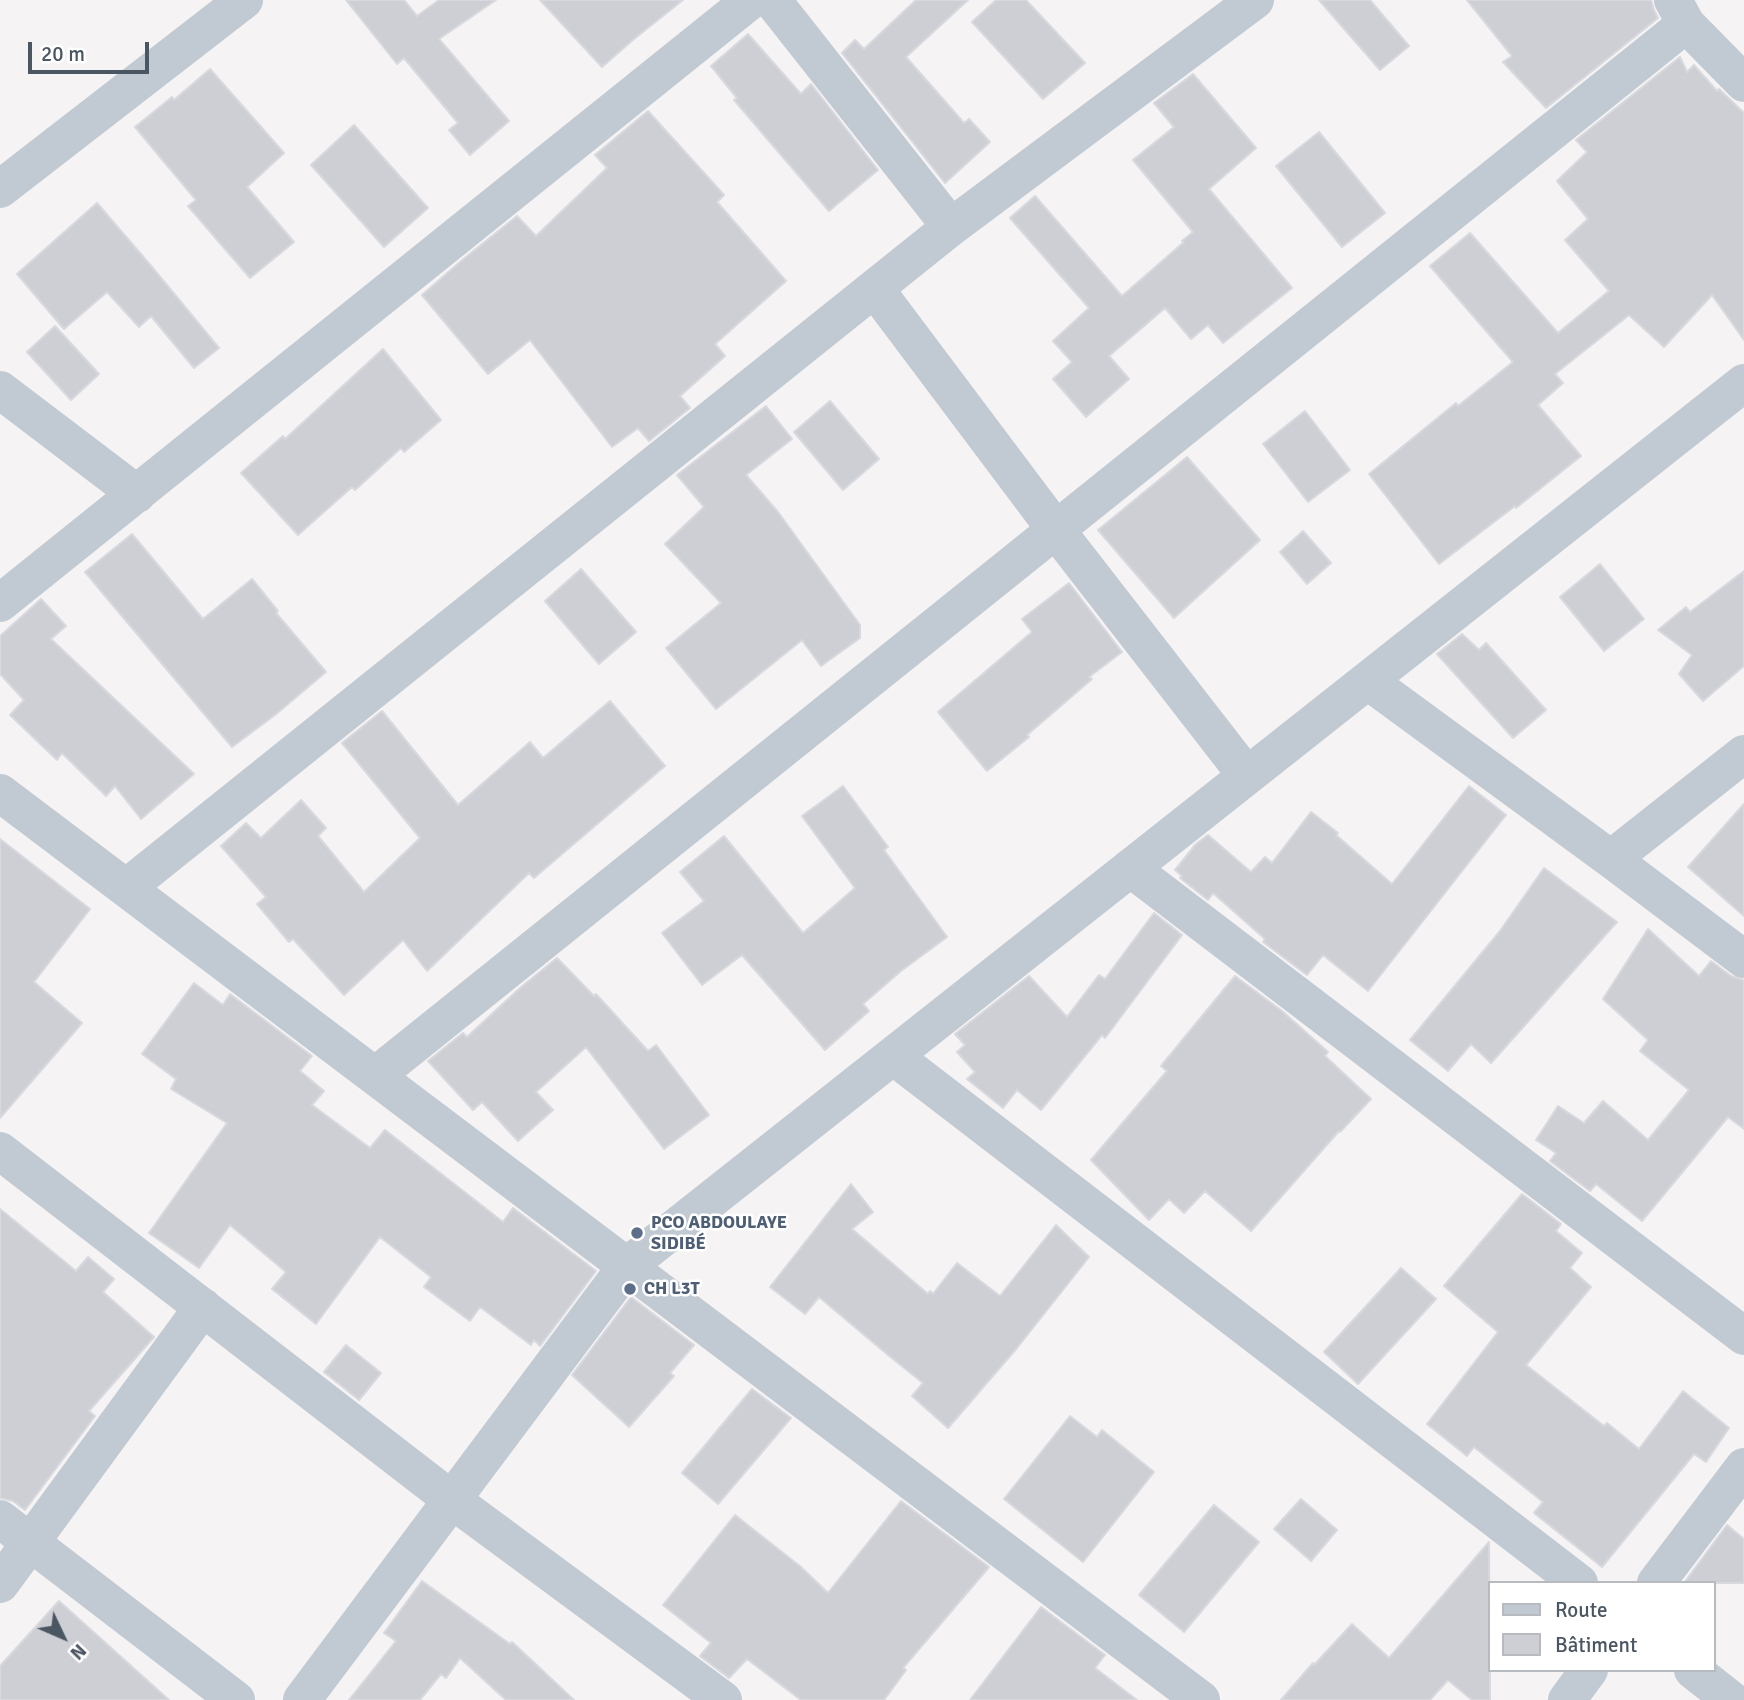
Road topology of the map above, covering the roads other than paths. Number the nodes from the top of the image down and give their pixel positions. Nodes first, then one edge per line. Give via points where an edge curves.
1 (244, 0) edge
2 (751, 0) edge
3 (772, 0) edge
4 (1255, 0) edge
5 (1680, 12) edge
6 (1744, 83) edge
7 (0, 189) edge
8 (951, 227) junction
9 (875, 289) junction
10 (1744, 383) edge
11 (0, 390) edge
12 (136, 494) junction
13 (1056, 530) junction
14 (0, 603) edge
15 (1368, 681) junction
16 (1744, 754) edge
17 (1247, 776) junction
18 (0, 793) edge
19 (1611, 859) junction
20 (1130, 868) junction
21 (126, 888) junction
22 (1744, 959) edge
23 (893, 1056) junction
24 (375, 1076) junction
25 (0, 1151) edge
26 (627, 1266) junction
27 (203, 1307) junction
28 (1744, 1336) edge
29 (1744, 1467) edge
30 (452, 1500) junction
31 (0, 1519) edge
32 (31, 1542) junction
33 (1576, 1581) edge
34 (1658, 1581) edge
35 (0, 1584) edge
36 (1588, 1672) edge
37 (1696, 1672) edge
38 (236, 1700) edge
39 (302, 1700) edge
40 (723, 1700) edge
41 (1201, 1700) edge
42 (1567, 1700) edge
43 (1731, 1700) edge

1 - 7 street
2 - 12 street
3 - 8 street
4 - 8 street
5 - 6 street
5 - 13 street
8 - 9 street
9 - 13 street
9 - 21 street
10 - 15 street
11 - 12 street
12 - 14 street
13 - 17 street
13 - 24 street
15 - 17 street
15 - 19 street
16 - 19 street
17 - 20 street
18 - 21 street
19 - 22 street
20 - 23 street
20 - 28 street
21 - 24 street
23 - 26 street
23 - 33 street
24 - 26 street
25 - 27 street
26 - 30 street
26 - 41 street
27 - 30 street
27 - 32 street
29 - 34 street
30 - 39 street
30 - 40 street
31 - 32 street
32 - 35 street
32 - 38 street
36 - 42 street
37 - 43 street

